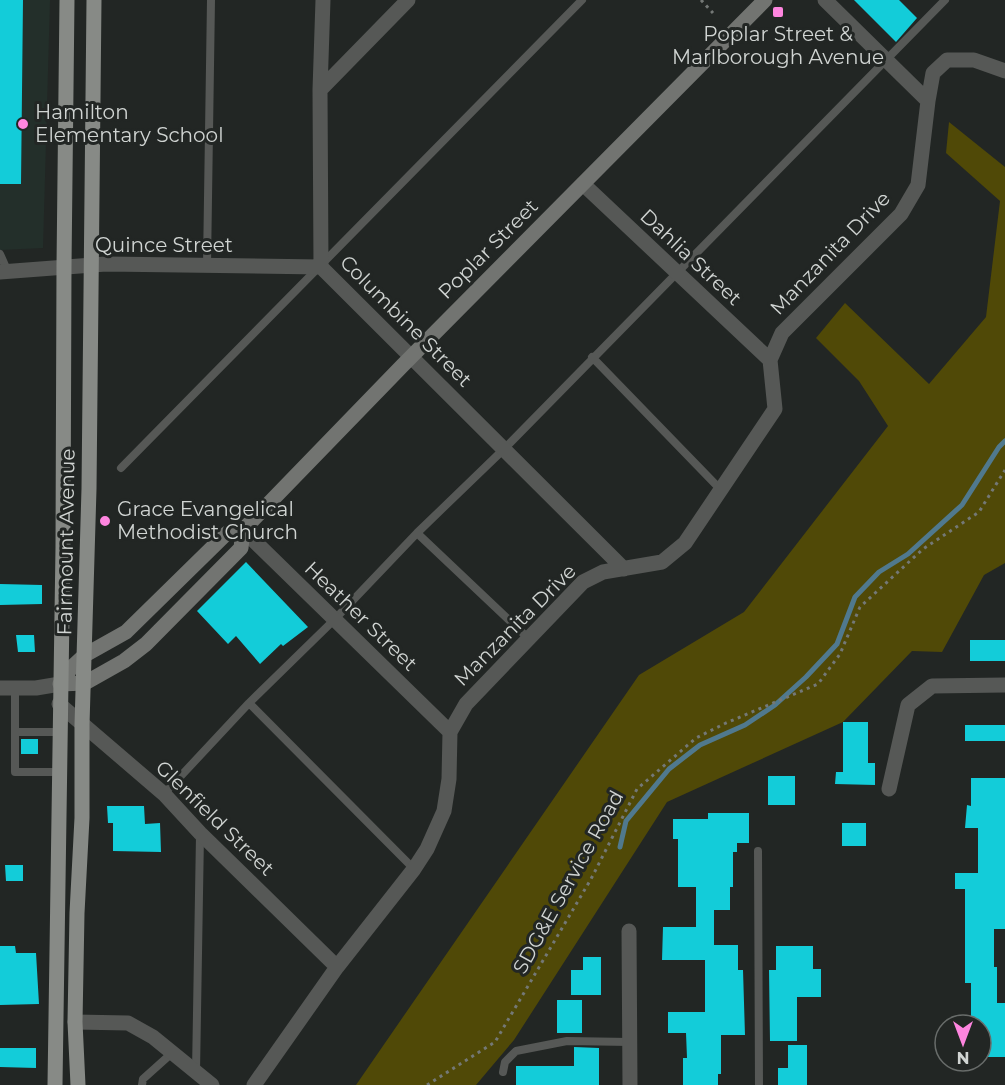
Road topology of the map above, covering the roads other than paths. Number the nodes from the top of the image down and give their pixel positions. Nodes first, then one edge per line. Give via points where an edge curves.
1 (67, 0) edge
2 (94, 0) edge
3 (211, 0) edge
4 (323, 0) edge
5 (408, 0) edge
6 (582, 0) edge
7 (765, 0) edge
8 (825, 0) edge
9 (945, 0) edge
10 (886, 60) junction
11 (1005, 71) edge
12 (320, 90) junction
13 (928, 101) junction
14 (583, 184) junction
15 (0, 254) edge
16 (92, 265) junction
17 (207, 265) junction
18 (64, 266) junction
19 (321, 267) junction
20 (4, 272) edge
21 (678, 273) junction
22 (412, 356) junction
23 (592, 357) junction
24 (770, 360) junction
25 (504, 449) junction
26 (121, 468) dead end
27 (720, 489) junction
28 (243, 530) junction
29 (417, 532) junction
30 (624, 569) junction
31 (335, 619) junction
32 (528, 638) junction
33 (85, 655) junction
34 (85, 683) junction
35 (60, 684) junction
36 (1005, 685) edge
37 (8, 688) edge
38 (249, 703) junction
39 (59, 704) junction
40 (82, 724) junction
41 (15, 732) junction
42 (59, 732) junction
43 (450, 732) junction
44 (58, 772) junction
45 (889, 789) dead end
46 (164, 794) junction
47 (200, 833) junction
48 (758, 851) dead end
49 (414, 869) junction
50 (629, 932) dead end
51 (337, 967) junction
52 (75, 1022) junction
53 (630, 1042) junction
54 (172, 1053) junction
55 (196, 1072) junction
56 (503, 1072) dead end
57 (55, 1085) edge
58 (78, 1085) edge
59 (142, 1085) edge
60 (212, 1085) edge
61 (254, 1085) edge
62 (630, 1085) edge
63 (759, 1085) edge

1 - 18 main road, Fairmount Avenue
2 - 16 main road, Fairmount Avenue
3 - 17 lane
4 - 12 street, Columbine Street
5 - 12 street
6 - 19 lane
7 - 14 street, Poplar Street
8 - 10 street
9 - 10 lane
10 - 13 street
10 - 21 lane
11 - 13 street, Manzanita Drive via 974,60 947,60 933,73
12 - 19 street, Columbine Street
13 - 24 street, Manzanita Drive via 918,185 901,213 782,333
14 - 21 street, Dahlia Street
14 - 22 street, Poplar Street
15 - 20 lane
16 - 17 street, Quince Street
16 - 18 street, Quince Street
16 - 33 main road, Fairmount Avenue
17 - 19 street, Quince Street
18 - 20 street, Quince Street
18 - 35 main road, Fairmount Avenue
19 - 22 street, Columbine Street
19 - 26 lane
21 - 23 lane
21 - 24 street, Dahlia Street
22 - 25 street, Columbine Street
22 - 28 street, Poplar Street
23 - 25 lane
23 - 27 lane
24 - 27 street, Manzanita Drive via 775,409
25 - 29 lane
25 - 30 street, Columbine Street
27 - 30 street, Manzanita Drive via 685,543 662,562
28 - 31 street, Heather Street
28 - 33 street, Poplar Street via 227,533 126,632
28 - 34 street, Poplar Street via 241,548 146,644
29 - 31 lane
29 - 32 lane
30 - 32 street, Manzanita Drive via 603,572 583,582
31 - 38 lane
31 - 43 street, Heather Street
32 - 43 street, Manzanita Drive via 466,704
33 - 34 main road, Fairmount Avenue
33 - 35 street, Poplar Street
34 - 35 street, Poplar Street
34 - 40 main road, Fairmount Avenue
35 - 37 street
35 - 39 main road, Fairmount Avenue
36 - 45 street via 932,686 908,705
37 - 41 lane
38 - 46 lane
38 - 49 lane
39 - 40 street, Glenfield Street
39 - 42 main road, Fairmount Avenue
40 - 46 street, Glenfield Street
40 - 52 main road, Fairmount Avenue
41 - 42 lane
41 - 44 lane via 15,772
42 - 44 main road, Fairmount Avenue
43 - 49 street, Manzanita Drive via 444,811
44 - 57 main road, Fairmount Avenue
46 - 47 street, Glenfield Street
47 - 51 street, Glenfield Street
47 - 55 lane
48 - 63 lane
49 - 51 street, Manzanita Drive
50 - 53 street
51 - 61 street, Manzanita Drive
52 - 54 street via 128,1023
52 - 58 main road, Fairmount Avenue
53 - 56 lane via 567,1041 516,1052 505,1062
53 - 62 street
54 - 55 street
54 - 59 lane via 143,1079
55 - 60 street

